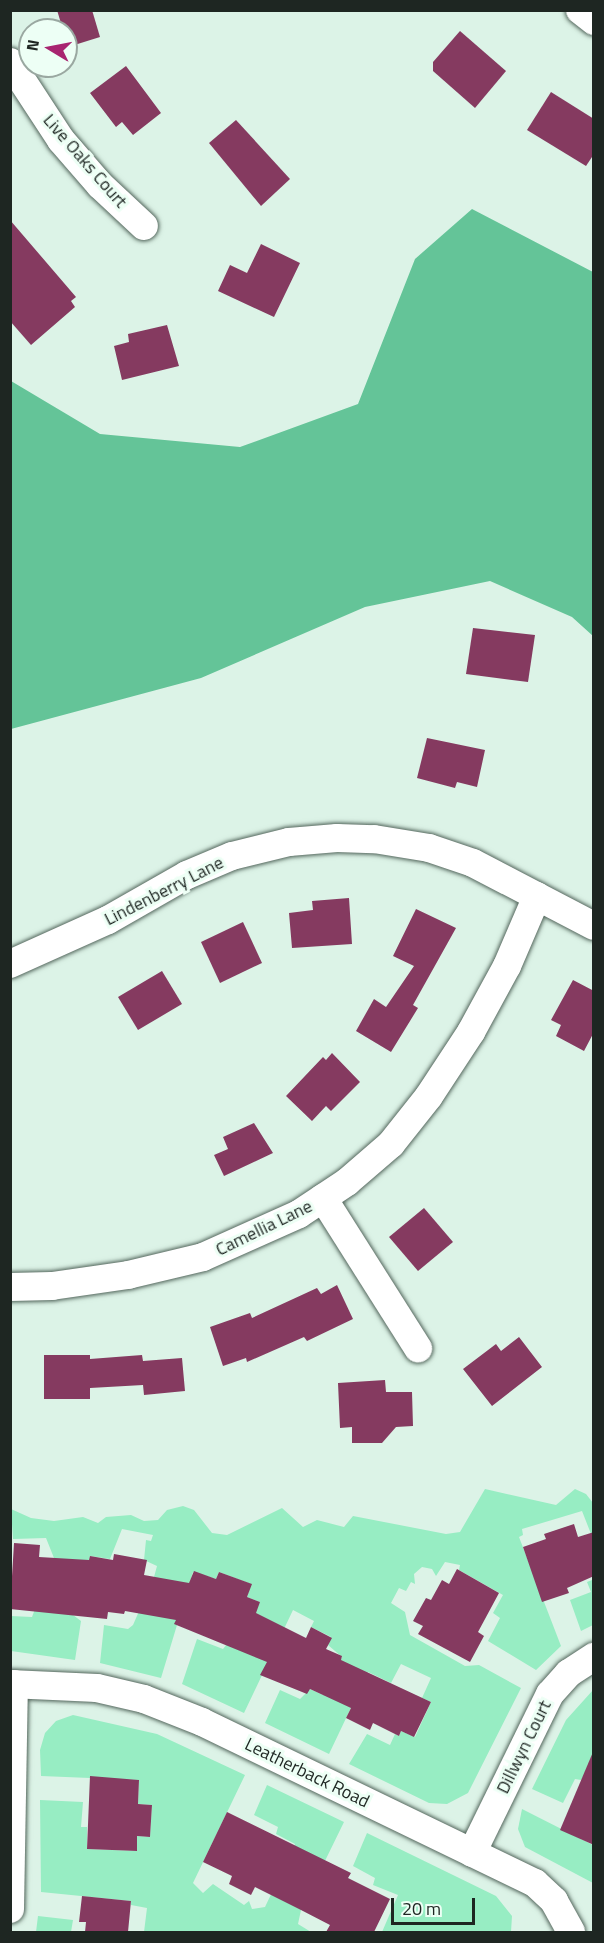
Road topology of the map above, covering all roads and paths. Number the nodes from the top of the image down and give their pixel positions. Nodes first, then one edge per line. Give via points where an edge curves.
1 (580, 10) edge
2 (594, 21) edge
3 (10, 62) edge
4 (144, 226) dead end
5 (537, 896) junction
6 (594, 926) edge
7 (10, 964) edge
8 (323, 1198) junction
9 (10, 1287) edge
10 (418, 1348) dead end
11 (594, 1657) edge
12 (12, 1684) edge
13 (472, 1853) junction
14 (10, 1909) edge
15 (571, 1932) edge

1 - 2 street
3 - 4 street, Live Oaks Court via 61,140 100,185
5 - 6 street, Lindenberry Lane
5 - 7 street, Lindenberry Lane via 473,863 429,848 374,839 289,842 232,856 187,875 108,920
5 - 8 street, Camellia Lane via 507,966 471,1032 429,1096 391,1144
8 - 9 street, Camellia Lane via 247,1240 203,1257 128,1275 52,1286
8 - 10 street
11 - 13 street, Dillwyn Court via 569,1673 550,1694
12 - 13 street, Leatherback Road via 97,1688 144,1698 202,1722
12 - 14 street
13 - 15 street, Leatherback Road via 535,1883 554,1900

